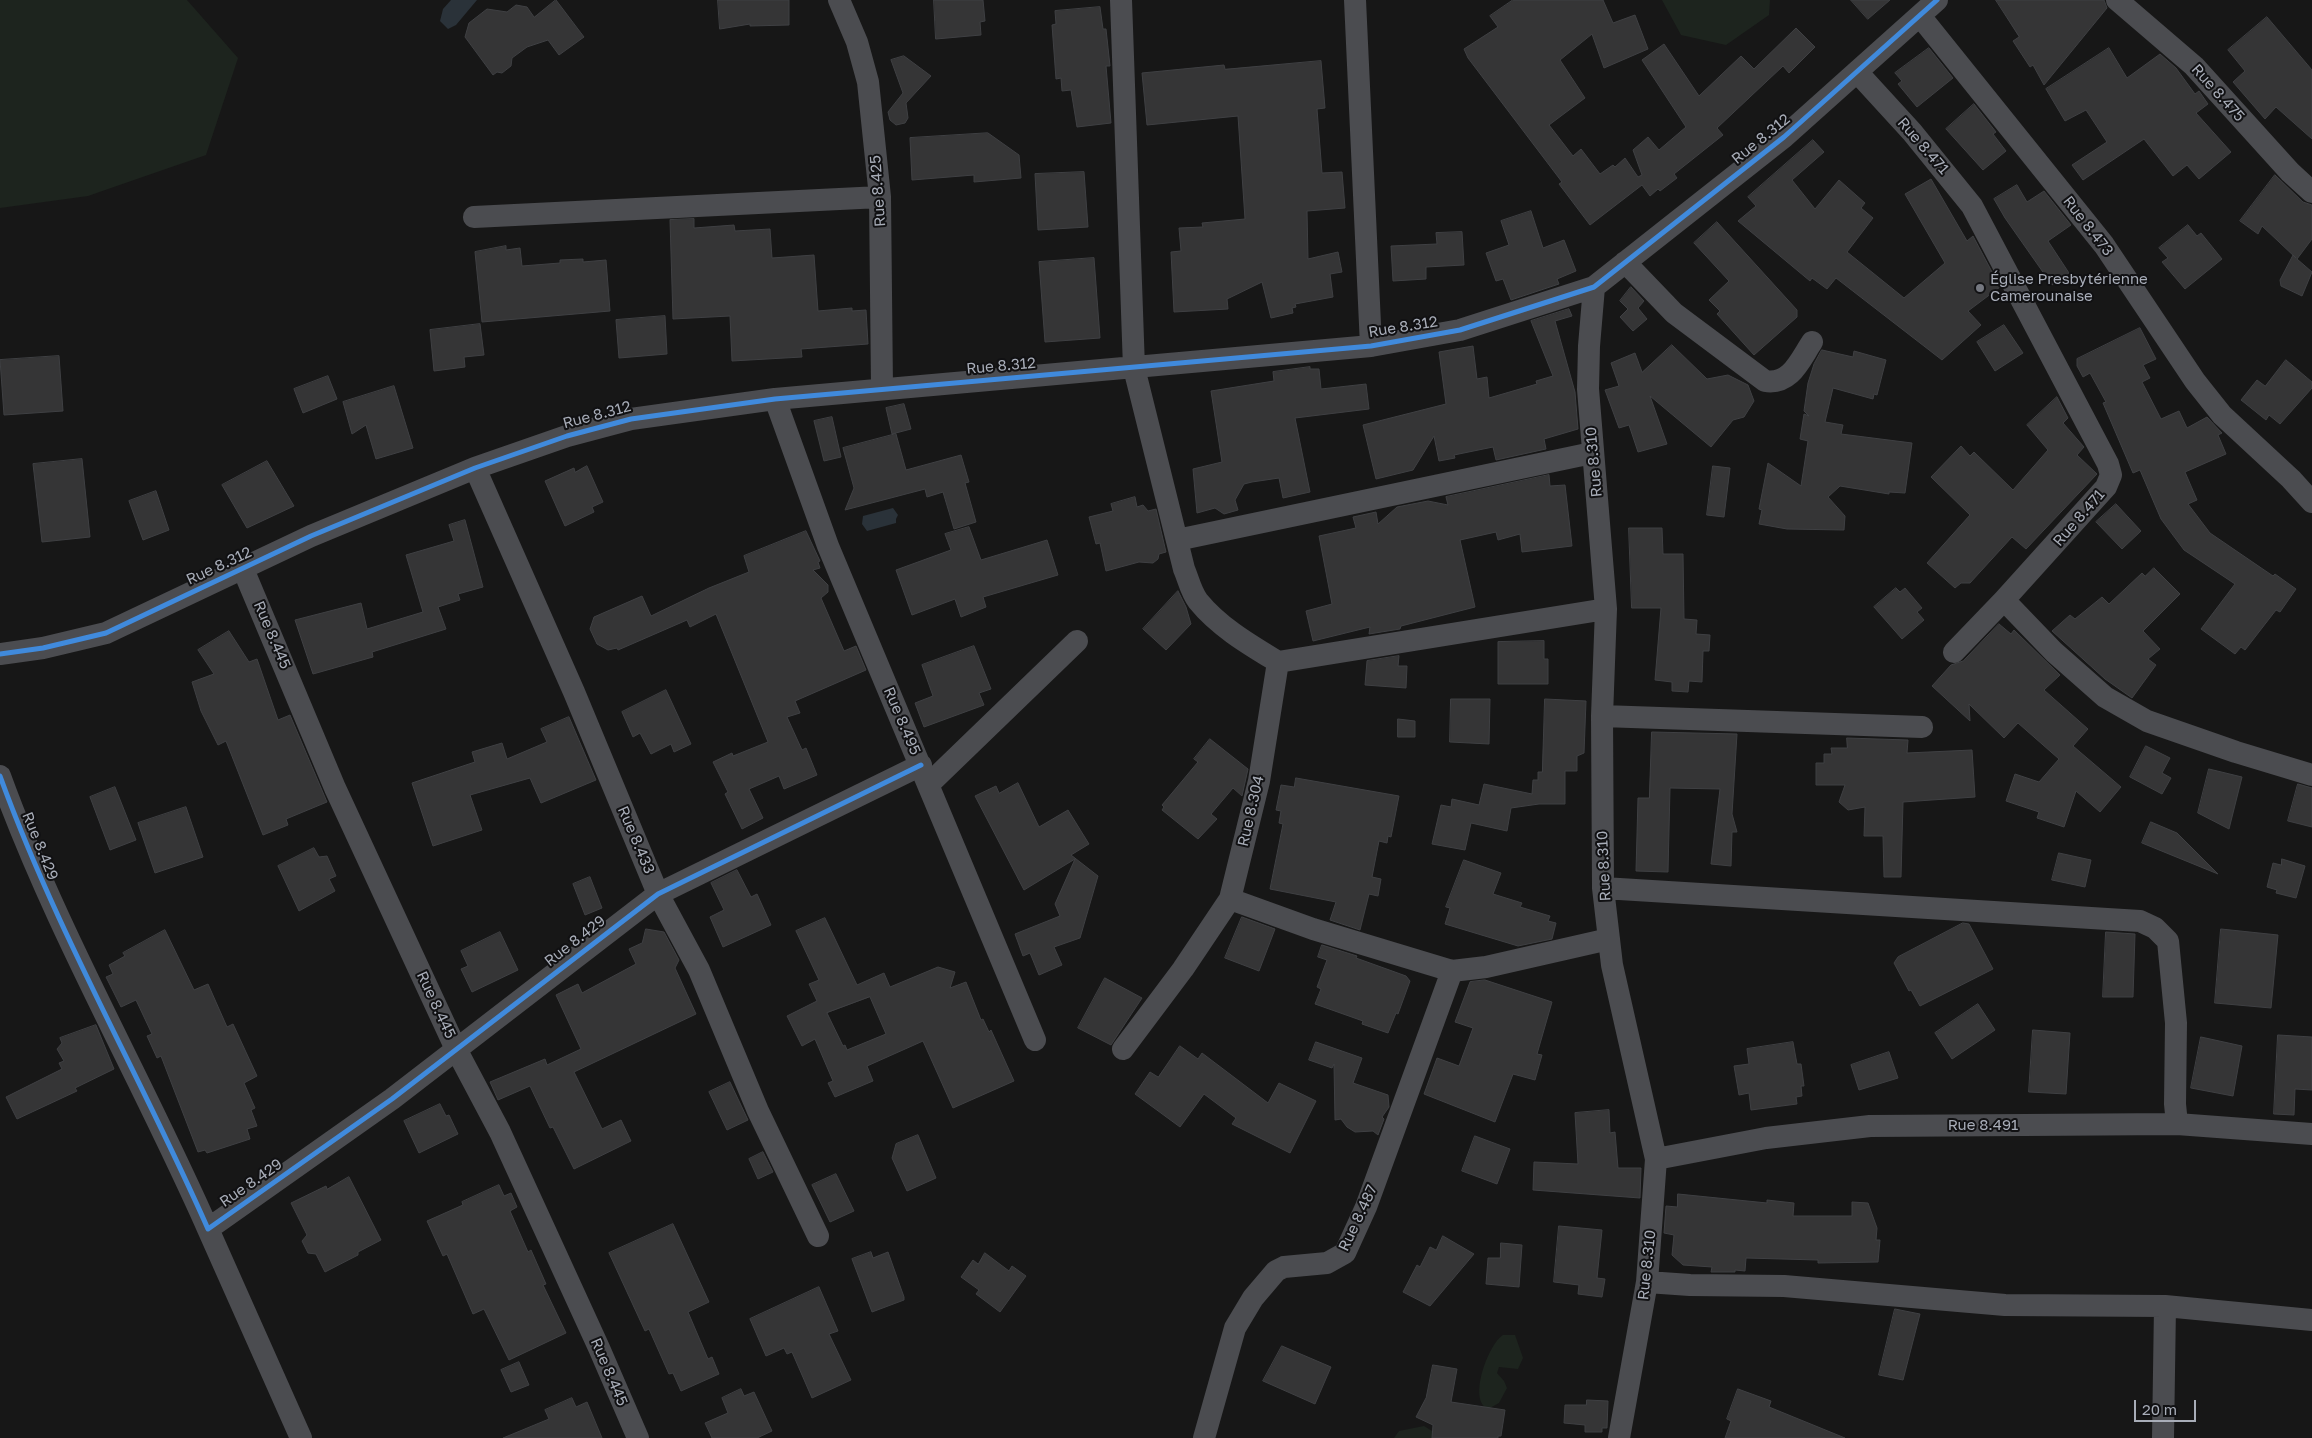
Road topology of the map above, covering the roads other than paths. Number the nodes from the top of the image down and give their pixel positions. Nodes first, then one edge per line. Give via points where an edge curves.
1 (839, 0) edge
2 (1121, 0) edge
3 (1354, 0) edge
4 (1937, 0) edge
5 (2117, 0) edge
6 (1920, 16) junction
7 (1858, 72) junction
8 (2312, 192) edge
9 (880, 197) junction
10 (474, 217) dead end
11 (1625, 262) junction
12 (1594, 287) junction
13 (1812, 342) dead end
14 (1372, 346) junction
15 (1134, 368) junction
16 (882, 388) junction
17 (775, 399) junction
18 (1592, 453) junction
19 (475, 468) junction
20 (2312, 502) edge
21 (1177, 540) junction
22 (243, 568) junction
23 (2004, 600) junction
24 (1606, 609) junction
25 (1077, 641) dead end
26 (1954, 652) dead end
27 (0, 654) edge
28 (1278, 662) junction
29 (1602, 716) junction
30 (1922, 727) dead end
31 (925, 774) junction
32 (2312, 775) edge
33 (0, 776) edge
34 (1603, 888) junction
35 (658, 894) junction
36 (1230, 899) junction
37 (1609, 939) junction
38 (1452, 971) junction
39 (1035, 1040) dead end
40 (456, 1050) junction
41 (1123, 1050) dead end
42 (2178, 1124) junction
43 (2312, 1134) edge
44 (1656, 1159) junction
45 (208, 1229) junction
46 (818, 1236) dead end
47 (1647, 1282) junction
48 (2165, 1306) junction
49 (2312, 1320) edge
50 (301, 1438) edge
51 (638, 1438) edge
52 (1204, 1438) edge
53 (1619, 1438) edge
54 (2163, 1438) edge

1 - 9 street, Rue 8.425 via 857,42 868,82
2 - 15 street
3 - 14 street
4 - 6 street, Rue 8.312
5 - 8 street, Rue 8.475 via 2194,66
6 - 7 street, Rue 8.312
6 - 20 street, Rue 8.473 via 2104,245 2195,381 2217,408
7 - 11 street, Rue 8.312 via 1784,137
7 - 23 street, Rue 8.471 via 1972,206 2108,464 2111,475 2106,487
9 - 10 street
9 - 16 street, Rue 8.425
11 - 12 street, Rue 8.312
11 - 13 street via 1674,313 1765,381 1773,382 1790,376
12 - 14 street, Rue 8.312 via 1460,330
12 - 18 street, Rue 8.310 via 1588,380
14 - 15 street, Rue 8.312
15 - 16 street, Rue 8.312
15 - 21 street
16 - 17 street, Rue 8.312
17 - 19 street, Rue 8.312 via 631,418
17 - 31 street, Rue 8.495 via 828,546
18 - 21 street
18 - 24 street, Rue 8.310
19 - 22 street, Rue 8.312
19 - 35 street, Rue 8.433 via 574,692
21 - 28 street via 1197,600 1220,623
22 - 27 street, Rue 8.312 via 106,632 44,648
22 - 40 street, Rue 8.445 via 335,788
23 - 26 street, Rue 8.471
23 - 32 street via 2054,652 2104,697 2147,721
24 - 28 street
24 - 29 street, Rue 8.310
25 - 31 street, Rue 8.429
28 - 36 street, Rue 8.304 via 1259,781
29 - 30 street
29 - 34 street, Rue 8.310
31 - 35 street, Rue 8.429
31 - 39 street, Rue 8.495
33 - 45 street, Rue 8.429 via 22,838 51,904 171,1144
34 - 37 street, Rue 8.310
34 - 42 street via 2140,921 2155,928 2168,941 2176,1023 2175,1104
35 - 40 street, Rue 8.429
35 - 46 street, Rue 8.433 via 699,970 758,1111
36 - 38 street via 1313,929
36 - 41 street
37 - 38 street via 1486,967
37 - 44 street, Rue 8.310
38 - 52 street, Rue 8.487 via 1366,1207 1345,1253 1327,1262 1284,1267 1276,1271 1253,1298 1235,1328
40 - 45 street, Rue 8.429
40 - 51 street, Rue 8.445 via 504,1141
42 - 43 street, Rue 8.491
42 - 44 street, Rue 8.491 via 1870,1126 1766,1138
44 - 47 street, Rue 8.310
45 - 50 street
47 - 48 street via 1784,1286 2005,1305
47 - 53 street, Rue 8.310
48 - 49 street
48 - 54 street

